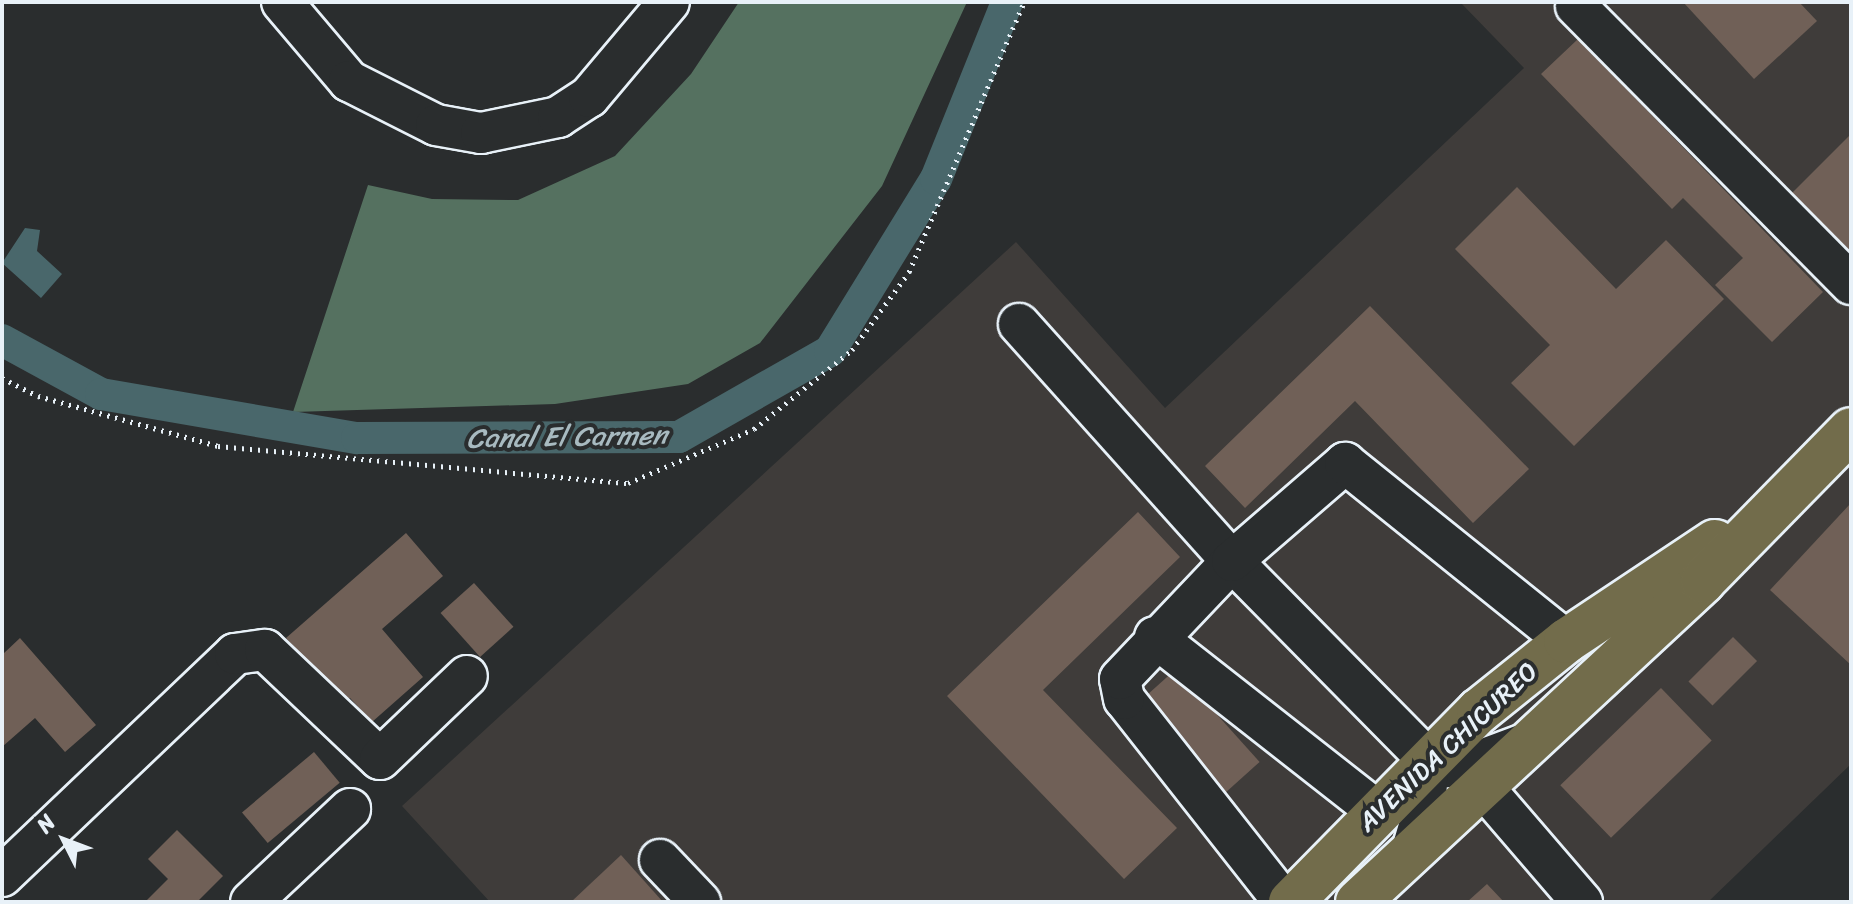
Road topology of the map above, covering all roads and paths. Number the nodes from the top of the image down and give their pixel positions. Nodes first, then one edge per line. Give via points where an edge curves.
1 (282, 2) edge
2 (669, 2) edge
3 (1024, 2) edge
4 (1576, 6) dead end
5 (1851, 284) edge
6 (1019, 324) dead end
7 (2, 378) edge
8 (1851, 430) edge
9 (1777, 501) junction
10 (1232, 561) junction
11 (1155, 637) junction
12 (1566, 641) junction
13 (467, 676) dead end
14 (1534, 740) junction
15 (1428, 760) junction
16 (1483, 787) junction
17 (350, 809) dead end
18 (1377, 811) junction
19 (1412, 850) junction
20 (660, 860) dead end
21 (2, 876) edge
22 (251, 902) edge
23 (700, 902) edge
24 (1284, 902) edge
25 (1291, 902) edge
26 (1358, 902) edge
27 (1582, 902) edge

1 - 2 street via 349,81 436,125 481,133 558,117 589,97
3 - 7 path via 909,272 852,350 754,429 628,483 218,446 38,396
4 - 5 street
6 - 10 street
8 - 9 main road, AVENIDA CHICUREO
9 - 12 main road, AVENIDA CHICUREO
9 - 14 main road, AVENIDA CHICUREO
10 - 11 street
10 - 12 street via 1345,463
10 - 15 street
11 - 18 street
11 - 24 street via 1120,679 1124,699
12 - 15 main road, AVENIDA CHICUREO
13 - 21 street via 380,759 265,650 235,654
14 - 15 street via 1471,764 1441,768
14 - 16 main road, AVENIDA CHICUREO
15 - 18 main road, AVENIDA CHICUREO
15 - 19 street via 1426,802
16 - 19 main road, AVENIDA CHICUREO
16 - 27 street
17 - 22 street
18 - 25 main road, AVENIDA CHICUREO
19 - 26 main road, AVENIDA CHICUREO
20 - 23 street

